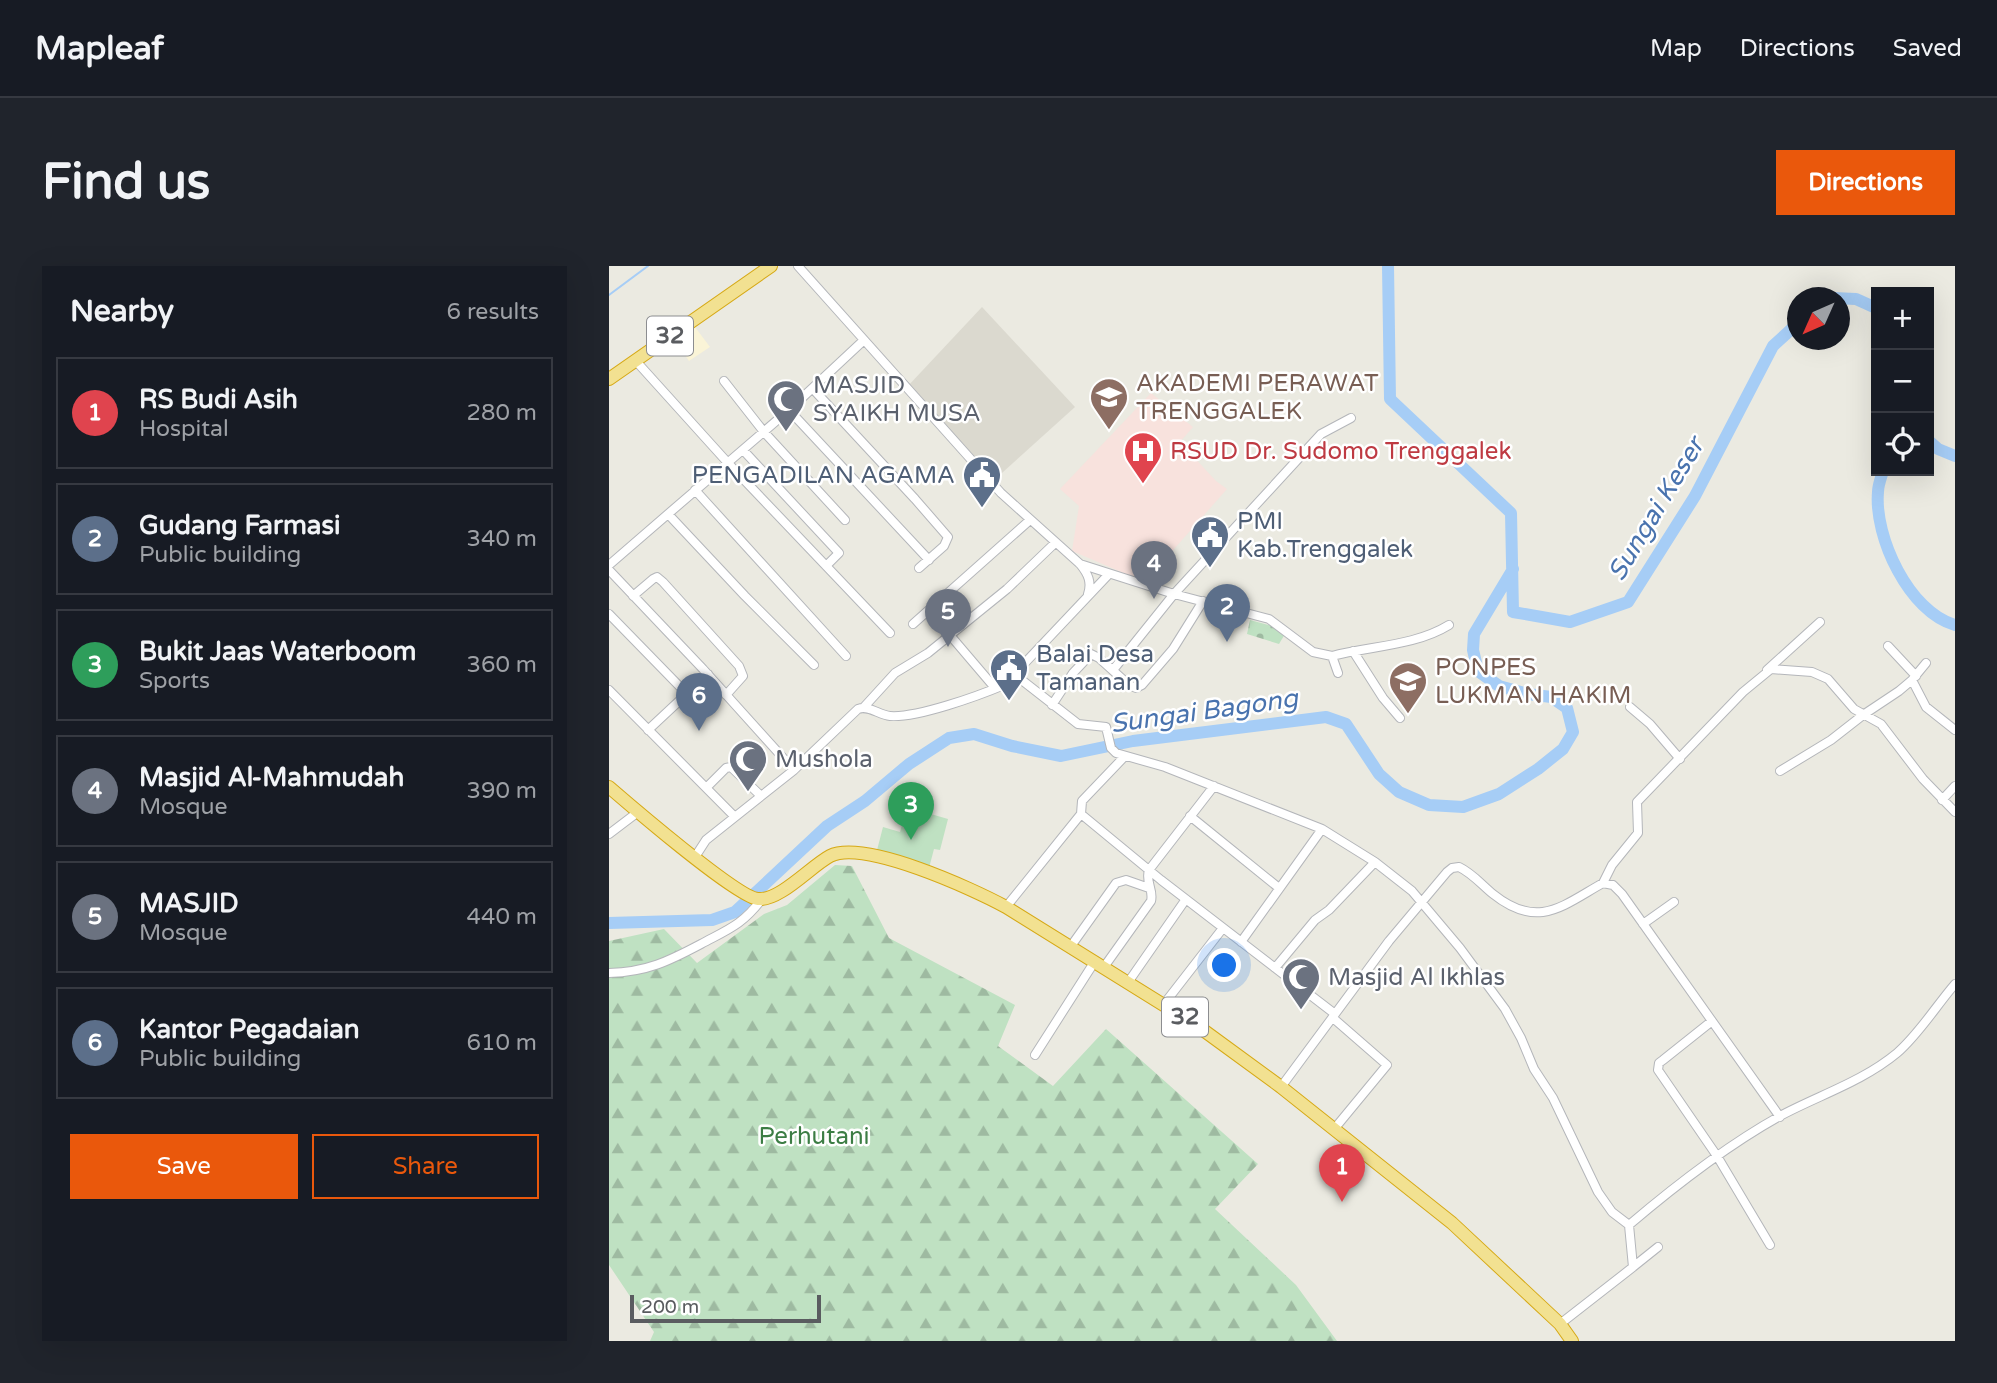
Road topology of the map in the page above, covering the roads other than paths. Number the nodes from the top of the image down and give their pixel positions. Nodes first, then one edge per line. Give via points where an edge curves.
1 (758, 266) edge
2 (771, 266) edge
3 (798, 266) edge
4 (732, 292) junction
5 (864, 340) junction
6 (635, 360) junction
7 (609, 379) edge
8 (724, 381) dead end
9 (813, 389) junction
10 (789, 411) junction
11 (1351, 418) dead end
12 (764, 432) junction
13 (743, 450) junction
14 (728, 463) junction
15 (695, 490) junction
16 (669, 514) junction
17 (845, 520) dead end
18 (1030, 520) junction
19 (1055, 543) junction
20 (929, 560) junction
21 (1080, 564) junction
22 (826, 566) junction
23 (609, 568) edge
24 (919, 568) dead end
25 (1109, 574) junction
26 (1088, 594) junction
27 (1174, 594) junction
28 (633, 596) junction
29 (1203, 601) junction
30 (609, 614) edge
31 (1820, 622) dead end
32 (913, 624) dead end
33 (1449, 625) dead end
34 (890, 633) dead end
35 (949, 635) junction
36 (1888, 646) dead end
37 (1353, 650) junction
38 (846, 656) dead end
39 (1332, 656) junction
40 (1926, 663) dead end
41 (814, 665) dead end
42 (1113, 670) junction
43 (1767, 670) junction
44 (1338, 673) dead end
45 (708, 674) junction
46 (1014, 674) junction
47 (1914, 678) junction
48 (995, 688) junction
49 (609, 690) edge
50 (687, 694) junction
51 (726, 695) junction
52 (1052, 705) junction
53 (864, 707) junction
54 (1630, 707) dead end
55 (1863, 715) junction
56 (1400, 718) dead end
57 (648, 730) junction
58 (1955, 730) edge
59 (1125, 756) junction
60 (1680, 759) junction
61 (794, 770) junction
62 (1780, 771) dead end
63 (1214, 786) junction
64 (1955, 786) edge
65 (609, 787) edge
66 (707, 787) junction
67 (761, 796) junction
68 (1942, 800) junction
69 (638, 812) junction
70 (1955, 812) edge
71 (1081, 814) junction
72 (734, 816) junction
73 (1190, 816) junction
74 (1322, 829) junction
75 (609, 834) edge
76 (695, 857) junction
77 (1375, 862) junction
78 (1149, 870) junction
79 (1603, 883) junction
80 (1149, 888) junction
81 (1279, 888) junction
82 (758, 899) junction
83 (1186, 899) junction
84 (1674, 902) dead end
85 (1422, 903) junction
86 (1006, 907) junction
87 (1643, 924) junction
88 (1223, 928) junction
89 (1241, 942) junction
90 (1071, 946) junction
91 (1100, 964) junction
92 (1275, 968) junction
93 (609, 973) edge
94 (1129, 981) junction
95 (1954, 988) edge
96 (1164, 1004) junction
97 (1334, 1016) junction
98 (1712, 1021) junction
99 (1035, 1055) dead end
100 (1281, 1087) junction
101 (1780, 1116) junction
102 (1335, 1128) junction
103 (1717, 1156) junction
104 (1629, 1224) junction
105 (1770, 1245) dead end
106 (1658, 1247) dead end
107 (1633, 1267) junction
108 (1560, 1324) junction
109 (1572, 1341) edge

1 - 4 highway, 32
2 - 4 highway, 32
3 - 5 street
4 - 6 highway, 32
5 - 9 street
5 - 18 street
6 - 7 highway, 32
6 - 14 street
8 - 12 street
9 - 10 street
9 - 20 street via 948,537
10 - 12 street
10 - 20 street
11 - 27 street via 1321,434
12 - 13 street
12 - 17 street
13 - 14 street
13 - 22 street via 839,553
14 - 15 street
14 - 22 street
15 - 16 street
15 - 38 street
16 - 23 street
16 - 41 street
18 - 19 street
18 - 32 street
19 - 21 street
19 - 35 street
20 - 24 street
21 - 25 street
21 - 26 street via 1090,581
22 - 34 street
23 - 28 street
25 - 26 street
25 - 27 street
26 - 46 street
27 - 29 street
27 - 42 street
28 - 45 street
28 - 51 street via 653,579 663,582 739,666 743,676
29 - 39 street via 1269,619 1313,652
29 - 42 street via 1174,649 1142,685 1129,685
30 - 50 street
31 - 43 street
33 - 37 street via 1420,638
35 - 48 street
35 - 53 street via 895,673
36 - 47 street
37 - 39 street
37 - 56 street
39 - 44 street
40 - 47 street
42 - 52 street via 1096,656 1088,656
43 - 55 street via 1822,675
43 - 60 street
45 - 50 street
45 - 51 street
46 - 48 street
46 - 52 street
47 - 55 street
47 - 58 street via 1926,707
48 - 53 street via 930,709 890,716
49 - 57 street
50 - 57 street
51 - 61 street
52 - 59 street via 1078,724 1108,729 1111,748
53 - 61 street
54 - 60 street
55 - 62 street
55 - 68 street via 1881,724
57 - 66 street
59 - 63 street
59 - 71 street via 1082,801
60 - 79 street via 1637,802 1636,837
61 - 67 street
63 - 73 street
63 - 74 street
64 - 68 street
65 - 69 highway
66 - 67 street via 731,767
66 - 72 street
67 - 72 street
68 - 70 street
69 - 75 street
69 - 76 highway
71 - 78 street
71 - 86 street
72 - 76 street via 706,840
73 - 78 street
73 - 81 street
74 - 77 street
74 - 81 street
76 - 82 highway
77 - 85 street
77 - 92 street via 1315,920
78 - 80 street
78 - 83 street
79 - 85 street via 1558,909 1528,911 1510,905 1455,867
79 - 87 street via 1617,889
80 - 90 street via 1126,880 1116,883
80 - 91 street via 1151,901
81 - 89 street
82 - 86 highway, 32 via 846,852 917,868
82 - 93 street via 748,917 679,957 662,965
83 - 88 street
83 - 94 street
84 - 87 street
85 - 97 street
85 - 104 street via 1505,1009 1605,1204
86 - 90 highway, 32
87 - 98 street
88 - 89 street
88 - 96 street
89 - 92 street
90 - 91 highway, 32
91 - 94 highway, 32
91 - 99 street
92 - 97 street
94 - 96 highway, 32
95 - 101 street via 1903,1048 1853,1082
96 - 100 highway, 32
97 - 100 street
97 - 102 street via 1387,1065
98 - 101 street
98 - 103 street via 1658,1067
100 - 102 highway, 32
101 - 103 street
102 - 108 highway, 32 via 1452,1223
103 - 104 street
103 - 105 street
104 - 107 street
106 - 107 street
107 - 108 street
108 - 109 highway, 32

